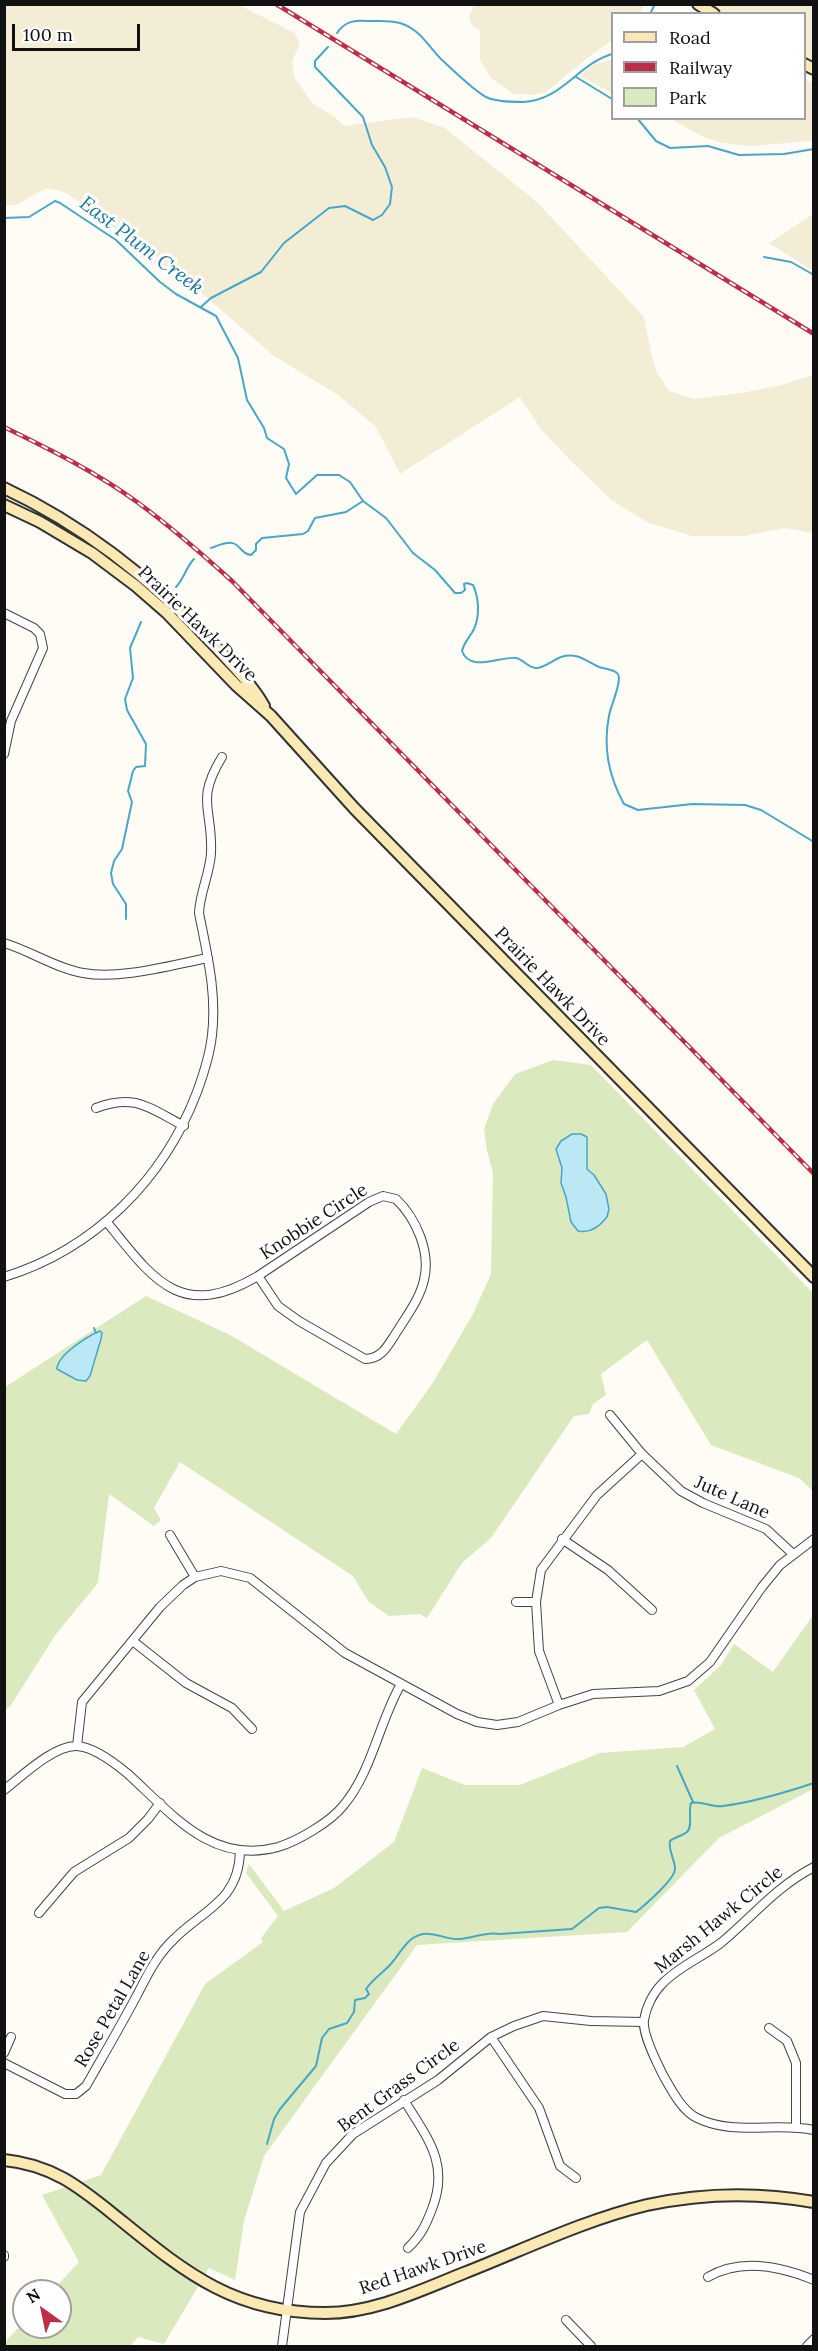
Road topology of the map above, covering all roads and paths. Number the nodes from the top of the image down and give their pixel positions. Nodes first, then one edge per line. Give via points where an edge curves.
1 (698, 4) edge
2 (711, 12) edge
3 (4, 488) edge
4 (4, 505) edge
5 (4, 613) edge
6 (271, 716) junction
7 (4, 754) edge
8 (222, 757) dead end
9 (4, 943) edge
10 (208, 958) junction
11 (96, 1108) dead end
12 (183, 1126) junction
13 (106, 1221) junction
14 (258, 1276) junction
15 (4, 1277) edge
16 (813, 1277) edge
17 (610, 1415) dead end
18 (642, 1454) junction
19 (170, 1535) dead end
20 (562, 1539) junction
21 (813, 1539) edge
22 (793, 1554) junction
23 (195, 1577) junction
24 (516, 1602) dead end
25 (536, 1602) junction
26 (652, 1610) dead end
27 (134, 1642) junction
28 (401, 1684) junction
29 (559, 1705) junction
30 (252, 1729) dead end
31 (77, 1746) junction
32 (4, 1790) edge
33 (160, 1803) junction
34 (240, 1851) junction
35 (813, 1867) edge
36 (39, 1913) dead end
37 (644, 2022) junction
38 (769, 2028) dead end
39 (11, 2037) dead end
40 (491, 2037) junction
41 (4, 2053) edge
42 (4, 2063) edge
43 (404, 2100) junction
44 (796, 2126) junction
45 (813, 2130) edge
46 (4, 2160) edge
47 (576, 2178) dead end
48 (813, 2202) edge
49 (408, 2248) dead end
50 (708, 2277) dead end
51 (813, 2280) edge
52 (287, 2311) junction
53 (566, 2319) dead end
54 (813, 2339) edge
55 (282, 2346) edge
56 (591, 2346) edge
57 (807, 2346) edge

1 - 2 street
3 - 6 street, Prairie Hawk Drive via 64,521 141,575 246,680
4 - 6 street, Prairie Hawk Drive via 92,553 136,586
5 - 7 street via 34,628 40,634 43,648 11,721
6 - 16 street, Prairie Hawk Drive via 354,808
8 - 10 street via 207,785 211,852 199,913
9 - 10 street via 85,974 126,972
10 - 12 street via 214,995 212,1036 207,1063
11 - 12 street via 124,1100 135,1102
12 - 13 street via 148,1180
13 - 14 street via 146,1271 173,1290 207,1296 238,1288
13 - 15 street via 64,1251
14 - 14 street, Knobbie Circle via 383,1196 400,1204 417,1229 425,1254 425,1280 420,1293 385,1350 373,1359 356,1355 278,1306
17 - 18 street, Jute Lane
18 - 20 street via 597,1495
18 - 22 street, Jute Lane via 681,1491 766,1529
19 - 23 street
20 - 25 street via 541,1570
20 - 26 street via 608,1570
21 - 22 street
22 - 29 street via 767,1581 710,1662 695,1676 670,1689 593,1694
23 - 27 street via 160,1606
23 - 28 street via 221,1571 250,1578 345,1653
24 - 25 street
25 - 29 street via 539,1651
27 - 30 street via 186,1683 232,1708
27 - 31 street via 82,1702
28 - 29 street via 457,1714 497,1725 518,1722
28 - 34 street via 356,1789 341,1808 291,1843
31 - 32 street via 54,1752
31 - 33 street via 110,1758
33 - 34 street via 202,1839
33 - 36 street via 129,1838 74,1872
34 - 42 street, Rose Petal Lane via 233,1886 224,1899 172,1940 154,1963 86,2086 76,2094 65,2094
35 - 37 street, Marsh Hawk Circle via 781,1887 721,1943 661,1984 650,2001
37 - 40 street, Bent Grass Circle via 543,2016
37 - 44 street via 655,2060 675,2096 694,2118 728,2128
38 - 44 street via 788,2041 796,2063
39 - 41 street
40 - 43 street, Bent Grass Circle via 438,2080
40 - 47 street via 539,2108 560,2166
43 - 49 street via 431,2147 440,2173 437,2195 423,2233
43 - 52 street, Bent Grass Circle via 353,2133 326,2163 300,2212
44 - 45 street
46 - 52 street, Red Hawk Drive via 61,2176 193,2276 226,2294
48 - 52 street, Red Hawk Drive via 733,2195 646,2206 602,2219 386,2303 347,2311
50 - 51 street via 719,2270 744,2265
52 - 55 street, Bent Grass Circle
53 - 56 street
54 - 57 street

